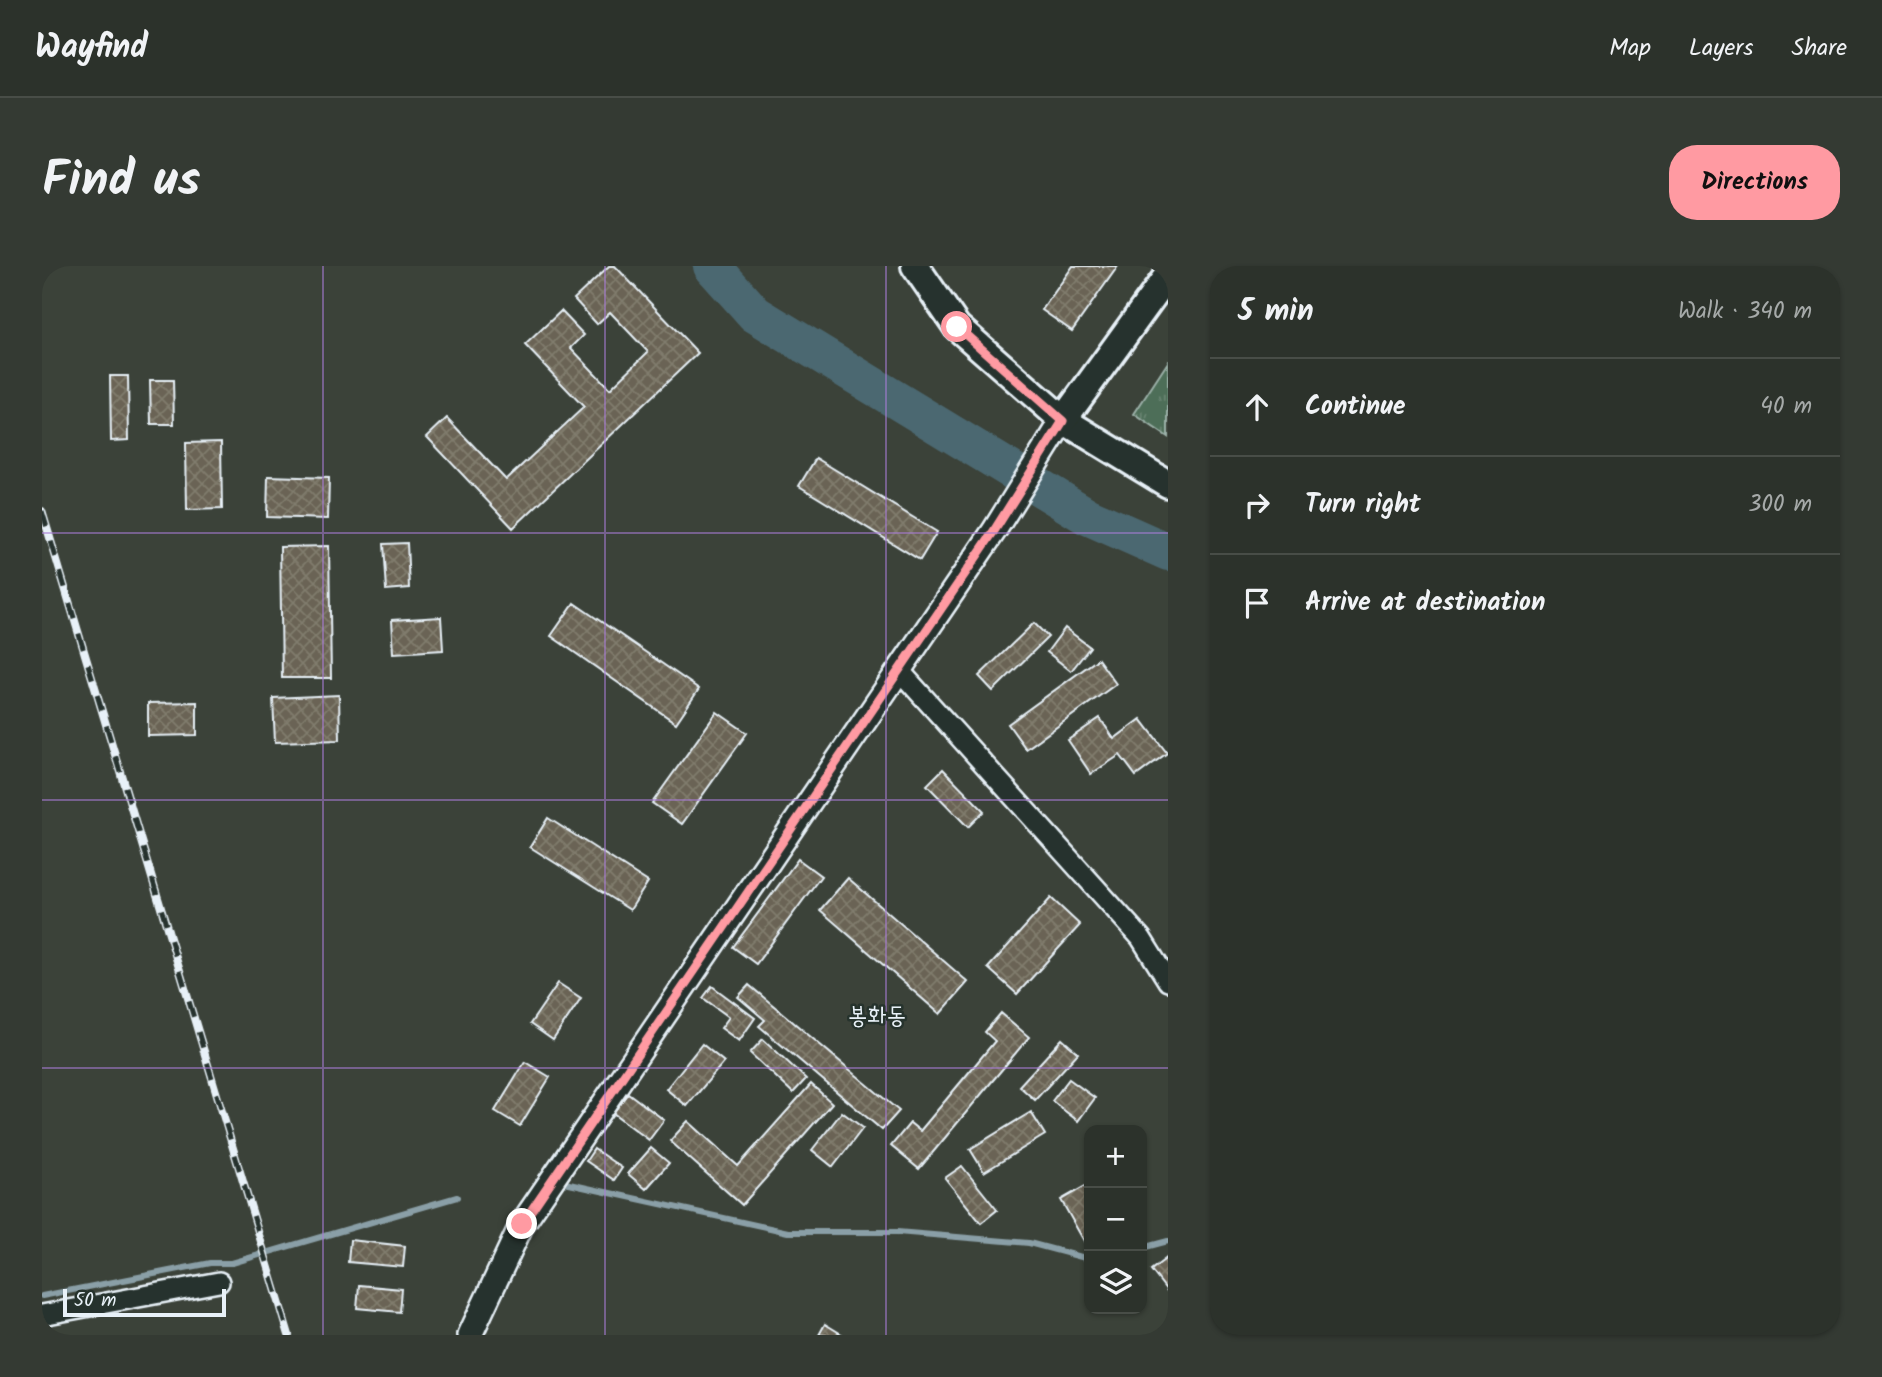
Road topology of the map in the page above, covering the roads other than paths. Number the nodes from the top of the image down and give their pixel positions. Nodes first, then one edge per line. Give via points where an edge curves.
1 (915, 266) edge
2 (1168, 275) edge
3 (1063, 421) junction
4 (1168, 484) edge
5 (899, 670) junction
6 (1168, 981) edge
7 (219, 1282) dead end
8 (42, 1315) edge
9 (470, 1335) edge

1 - 3 main road via 957,327
2 - 3 main road
3 - 4 main road
3 - 5 street
5 - 6 street via 1141,938
5 - 9 street via 522,1224
7 - 8 street

